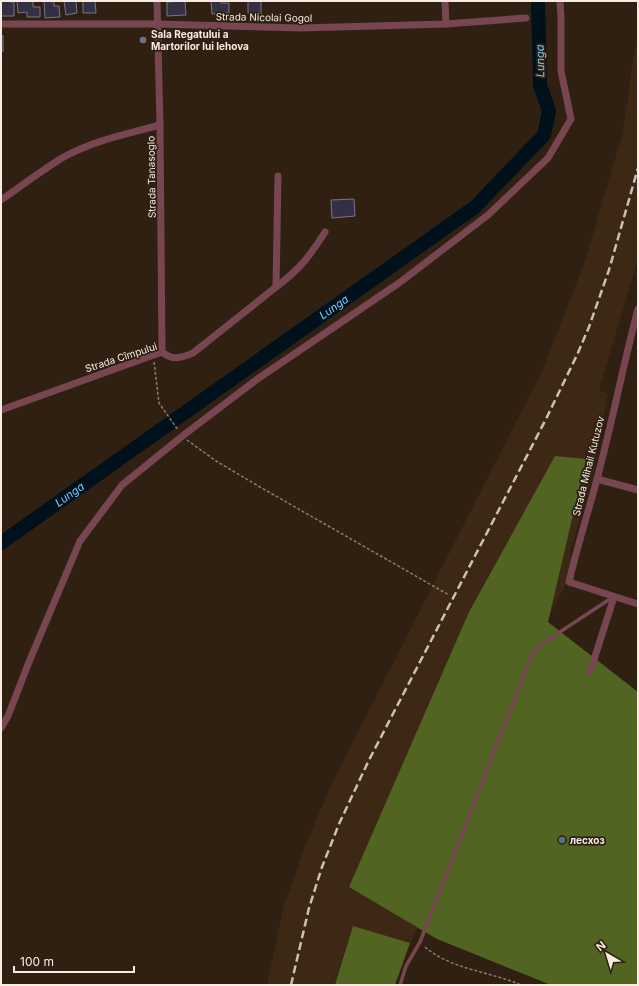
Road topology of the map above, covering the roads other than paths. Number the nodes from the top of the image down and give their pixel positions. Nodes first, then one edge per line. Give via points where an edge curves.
1 (157, 1) edge
2 (445, 1) edge
3 (560, 1) edge
4 (526, 18) dead end
5 (1, 24) edge
6 (157, 24) junction
7 (446, 24) junction
8 (160, 126) junction
9 (278, 176) dead end
10 (1, 200) edge
11 (325, 232) dead end
12 (276, 287) junction
13 (638, 310) edge
14 (162, 352) junction
15 (1, 410) edge
16 (597, 479) junction
17 (638, 490) edge
18 (614, 597) junction
19 (638, 604) edge
20 (590, 672) dead end
21 (1, 728) edge
22 (400, 985) edge

1 - 6 street, Strada Tanasoglo
2 - 7 street
3 - 21 street via 561,71 571,119 548,158 488,215 399,283 180,434 122,485 80,541
4 - 7 street, Strada Nicolai Gogol
5 - 6 street, Strada Nicolai Gogol
6 - 7 street, Strada Nicolai Gogol via 301,28
6 - 8 street, Strada Tanasoglo
8 - 10 street via 108,138 79,150 62,158
8 - 14 street, Strada Tanasoglo
9 - 12 street
11 - 12 street, Strada Cîmpului via 298,270
12 - 14 street, Strada Cîmpului via 193,353 178,359
13 - 16 street, Strada Mihail Kutuzov
14 - 15 street, Strada Cîmpului
16 - 17 street
16 - 18 street, Strada Mihail Kutuzov via 569,582
18 - 19 street, Strada Mihail Kutuzov
18 - 20 street
18 - 22 lane via 540,645 532,654 420,942 406,966

